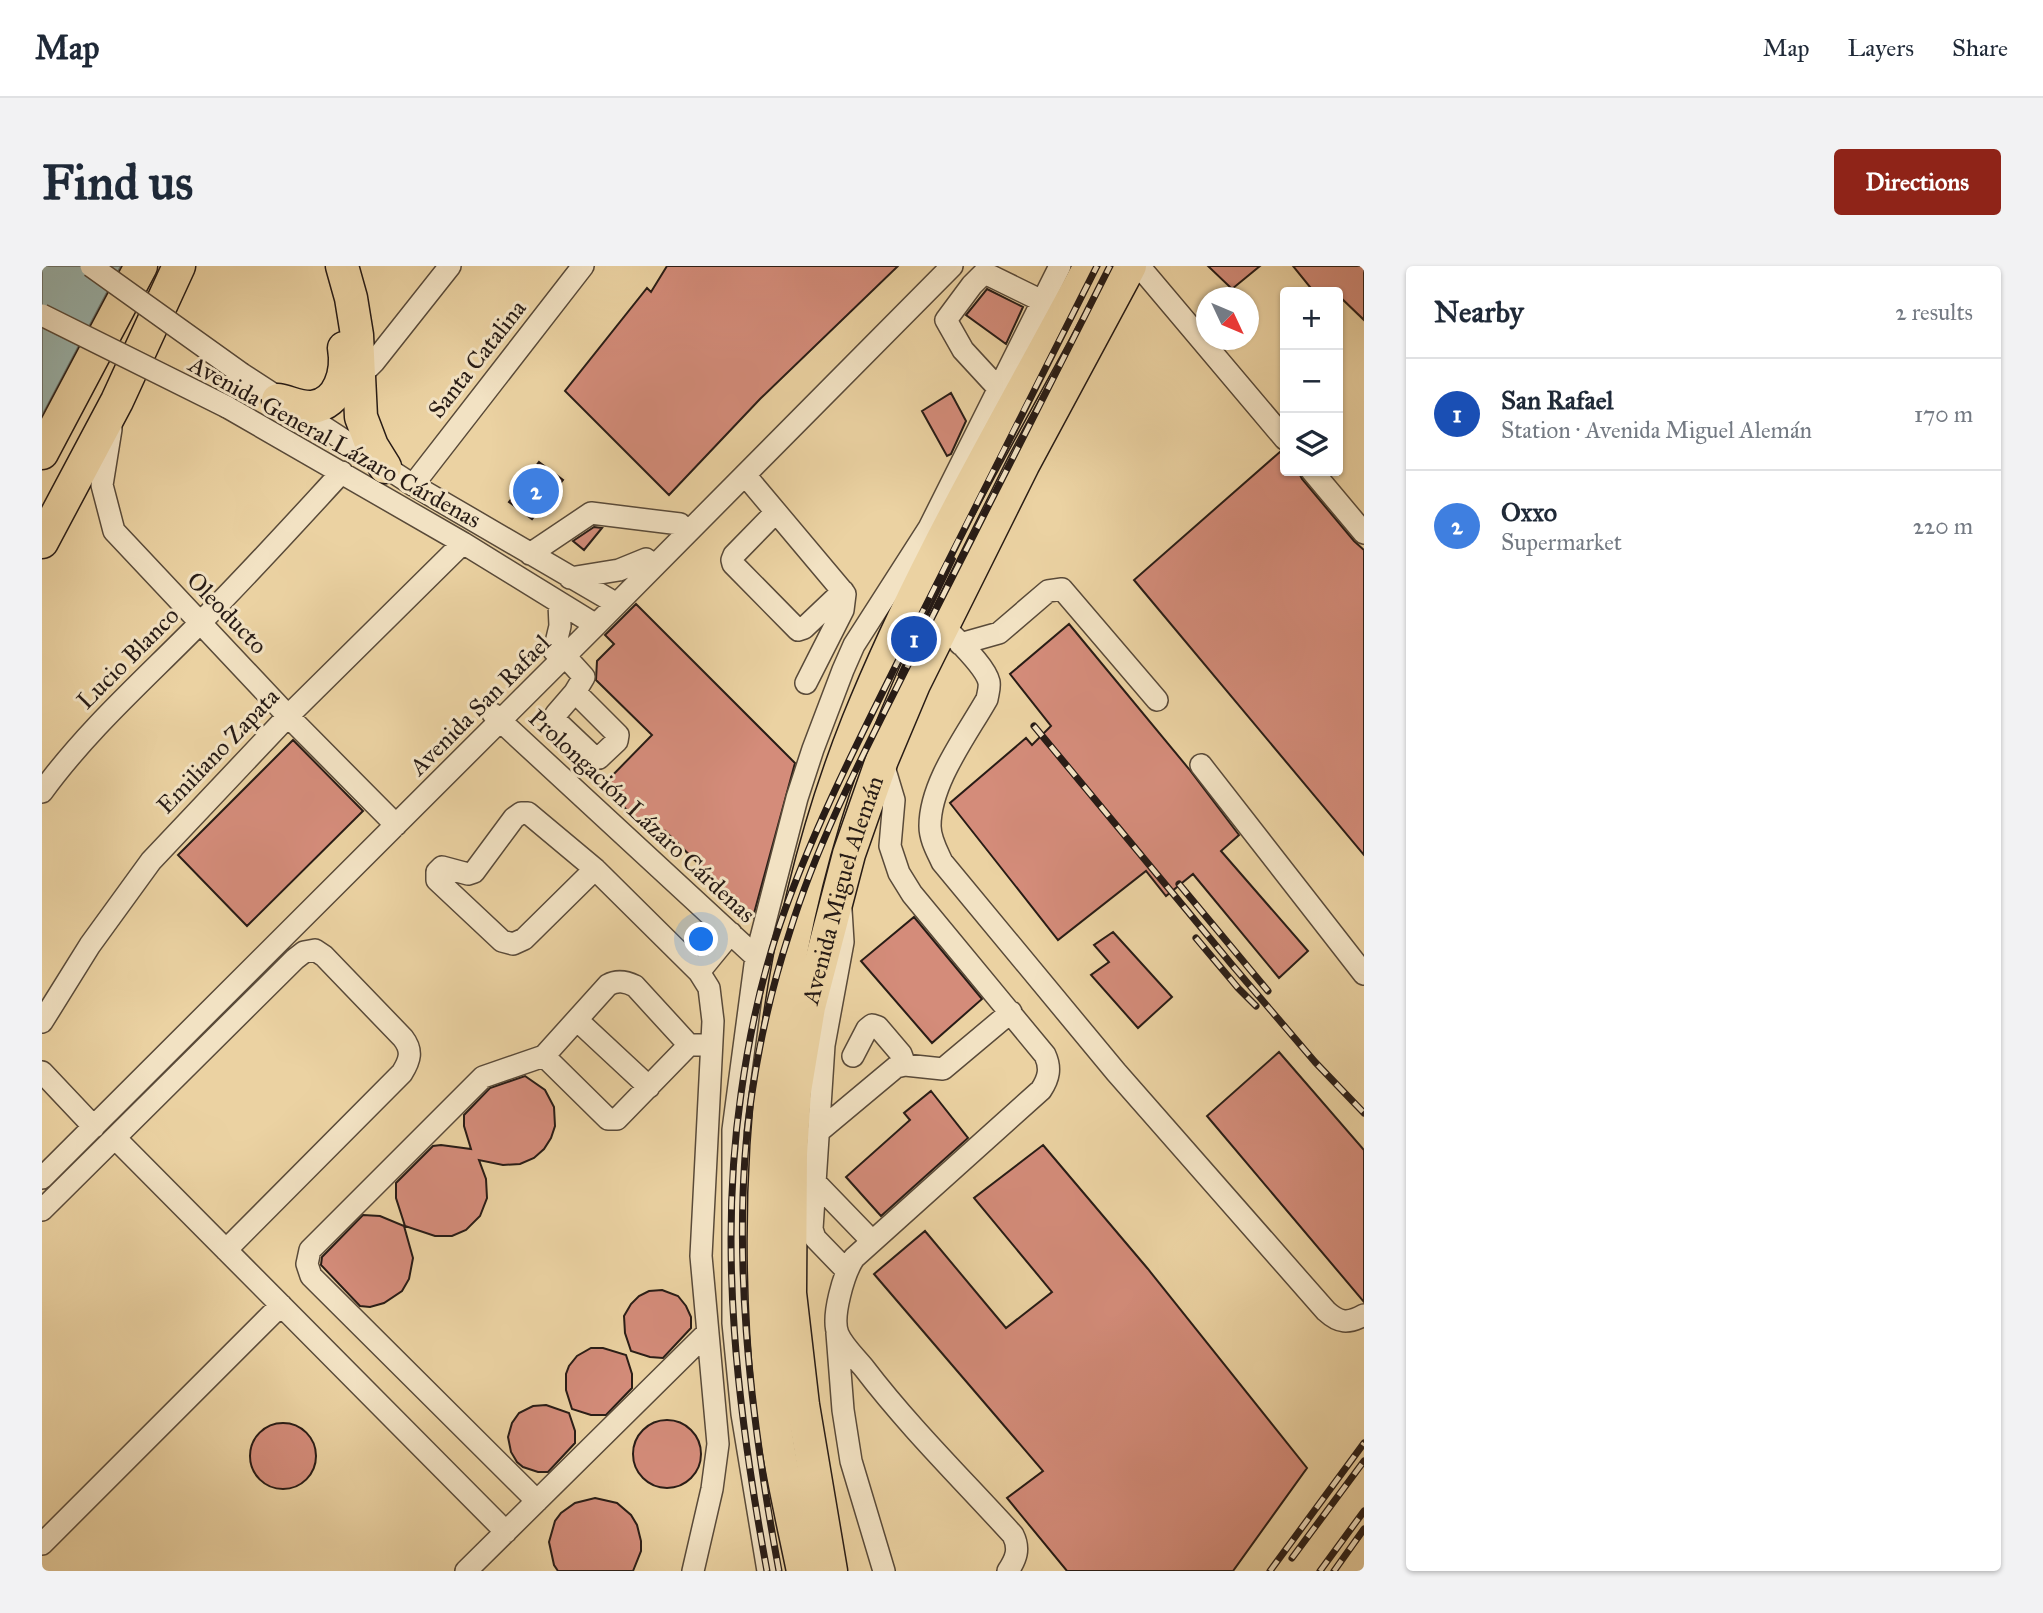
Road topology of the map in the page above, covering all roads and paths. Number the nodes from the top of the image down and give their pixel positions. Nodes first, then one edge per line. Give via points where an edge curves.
1 (91, 266) edge
2 (141, 266) edge
3 (178, 266) edge
4 (194, 266) edge
5 (323, 266) edge
6 (342, 266) edge
7 (450, 266) edge
8 (583, 266) edge
9 (935, 266) edge
10 (952, 266) edge
11 (1090, 266) edge
12 (1114, 266) edge
13 (1058, 268) edge
14 (1141, 268) edge
15 (919, 291) junction
16 (1042, 301) junction
17 (42, 315) edge
18 (946, 320) junction
19 (151, 324) junction
20 (388, 346) junction
21 (354, 355) junction
22 (998, 388) junction
23 (278, 400) junction
24 (117, 401) junction
25 (1280, 433) edge
26 (42, 453) edge
27 (1023, 465) junction
28 (385, 467) junction
29 (342, 472) junction
30 (745, 475) junction
31 (1316, 476) edge
32 (413, 485) junction
33 (776, 512) junction
34 (680, 524) junction
35 (929, 528) junction
36 (1364, 533) edge
37 (42, 542) edge
38 (463, 543) junction
39 (530, 554) junction
40 (646, 559) junction
41 (570, 578) junction
42 (843, 591) junction
43 (612, 601) junction
44 (559, 603) junction
45 (902, 621) junction
46 (591, 622) junction
47 (200, 623) junction
48 (951, 635) junction
49 (560, 654) junction
50 (806, 683) dead end
51 (575, 692) dead end
52 (1157, 700) dead end
53 (288, 716) junction
54 (497, 718) junction
55 (882, 760) junction
56 (1201, 765) dead end
57 (42, 792) edge
58 (392, 822) junction
59 (594, 869) junction
60 (838, 894) junction
61 (731, 933) junction
62 (756, 957) junction
63 (699, 972) junction
64 (1364, 974) edge
65 (1011, 1012) junction
66 (577, 1020) junction
67 (42, 1022) edge
68 (689, 1045) junction
69 (711, 1045) junction
70 (544, 1056) junction
71 (853, 1056) dead end
72 (905, 1065) junction
73 (42, 1072) edge
74 (649, 1087) junction
75 (89, 1123) junction
76 (817, 1133) junction
77 (115, 1138) junction
78 (42, 1159) edge
79 (42, 1178) edge
80 (814, 1181) junction
81 (42, 1210) edge
82 (871, 1240) junction
83 (226, 1251) junction
84 (846, 1270) junction
85 (281, 1305) junction
86 (1364, 1315) edge
87 (707, 1333) junction
88 (837, 1333) junction
89 (803, 1405) junction
90 (537, 1500) junction
91 (506, 1532) junction
92 (42, 1544) edge
93 (466, 1571) edge
94 (693, 1571) edge
95 (768, 1571) edge
96 (803, 1571) edge
97 (831, 1571) edge
98 (853, 1571) edge
99 (884, 1571) edge
100 (1008, 1571) edge

1 - 23 street, Avenida General Lázaro Cárdenas, bridge
2 - 26 highway
3 - 19 highway
4 - 19 highway
5 - 21 highway
6 - 21 highway via 351,299
7 - 20 street
8 - 32 street, Santa Catalina
9 - 15 street, Avenida San Rafael
10 - 15 street, Avenida San Rafael
11 - 45 highway, Avenida Miguel Alemán
12 - 27 highway via 1040,416
13 - 16 street
14 - 25 street
14 - 27 highway, Avenida Miguel Alemán
15 - 18 street
15 - 30 street, Avenida San Rafael
15 - 34 street, Avenida San Rafael
16 - 18 street via 983,274
16 - 22 street
17 - 29 street, Avenida General Lázaro Cárdenas, bridge via 227,407
18 - 22 street via 962,350
19 - 24 highway
20 - 21 street via 361,341
20 - 21 street via 369,367
21 - 23 highway via 334,394 322,404 309,407
21 - 28 highway via 361,417
22 - 35 street
23 - 28 street, Avenida General Lázaro Cárdenas
24 - 37 highway
24 - 47 street, Oleoducto via 102,485 114,531
27 - 48 highway, Avenida Miguel Alemán
28 - 32 street, Avenida General Lázaro Cárdenas
29 - 38 street, Avenida General Lázaro Cárdenas
29 - 47 street, Lucio Blanco
30 - 33 street
30 - 43 street, Avenida San Rafael
31 - 36 street
32 - 39 street, Avenida General Lázaro Cárdenas
33 - 42 street
33 - 42 street via 734,555 733,564 798,630
34 - 39 street via 591,513
34 - 40 street, Avenida San Rafael
35 - 45 highway
35 - 62 street via 854,645 843,670 797,798
38 - 44 street, Avenida General Lázaro Cárdenas
38 - 53 street, Emiliano Zapata
39 - 41 street, Avenida General Lázaro Cárdenas
40 - 41 street via 619,570
40 - 43 street, Avenida San Rafael
41 - 43 street, Avenida General Lázaro Cárdenas
42 - 50 street via 842,610
43 - 46 street, Avenida San Rafael
44 - 46 street, Avenida General Lázaro Cárdenas
44 - 49 street
45 - 96 highway, Avenida Miguel Alemán via 858,721 811,862 782,1008 767,1133 764,1226 771,1396
46 - 49 street, Avenida San Rafael
47 - 53 street, Oleoducto
47 - 57 street, Lucio Blanco via 96,726
48 - 52 street via 999,633 1048,591 1062,589
48 - 55 highway, Avenida Miguel Alemán via 914,684
48 - 86 street via 987,677 989,689 941,780 932,807 930,829 942,862 1116,1072 1326,1311 1344,1322
49 - 51 street via 584,677
49 - 54 street, Avenida San Rafael
53 - 58 street, Oleoducto
53 - 67 street, Emiliano Zapata via 151,861
54 - 58 street, Avenida San Rafael
54 - 61 street, Prolongación Lázaro Cárdenas
55 - 60 highway, Avenida Miguel Alemán
55 - 65 street via 894,810 889,842 899,873
56 - 64 street
58 - 75 street, Avenida San Rafael
59 - 59 street via 524,939 513,944 502,941 437,880 442,867 474,872 521,813 528,813
59 - 63 street
60 - 76 street via 843,942 825,1037
60 - 89 highway, Avenida Miguel Alemán via 809,1007 794,1104 790,1293
61 - 62 street, Prolongación Lázaro Cárdenas
61 - 63 street
62 - 95 street via 733,1130 733,1323 742,1414
63 - 69 street via 712,1004
65 - 72 street via 943,1069
65 - 82 street via 1045,1055 1046,1082
66 - 68 street via 608,985 627,982
66 - 70 street
66 - 74 street
68 - 69 street
68 - 74 street
69 - 87 street via 701,1236
70 - 74 street via 613,1121
70 - 90 street via 483,1077 310,1250 307,1264 312,1276
71 - 72 street via 867,1029 878,1027
72 - 76 street via 893,1069
73 - 75 street
75 - 78 street, Avenida San Rafael
75 - 79 street, Avenida San Rafael
76 - 80 street
77 - 81 street
77 - 83 street
77 - 83 street via 299,955 315,950 324,956 403,1038 410,1056 402,1073
80 - 82 street
80 - 84 street via 812,1233
82 - 84 street
83 - 85 street
84 - 88 street
85 - 91 street
85 - 92 street
87 - 90 street
87 - 94 street via 718,1444
88 - 99 street via 846,1435
88 - 100 street via 887,1398 1013,1535 1017,1553
89 - 97 highway, Avenida Miguel Alemán
89 - 98 highway via 820,1447
90 - 91 street
91 - 93 street

